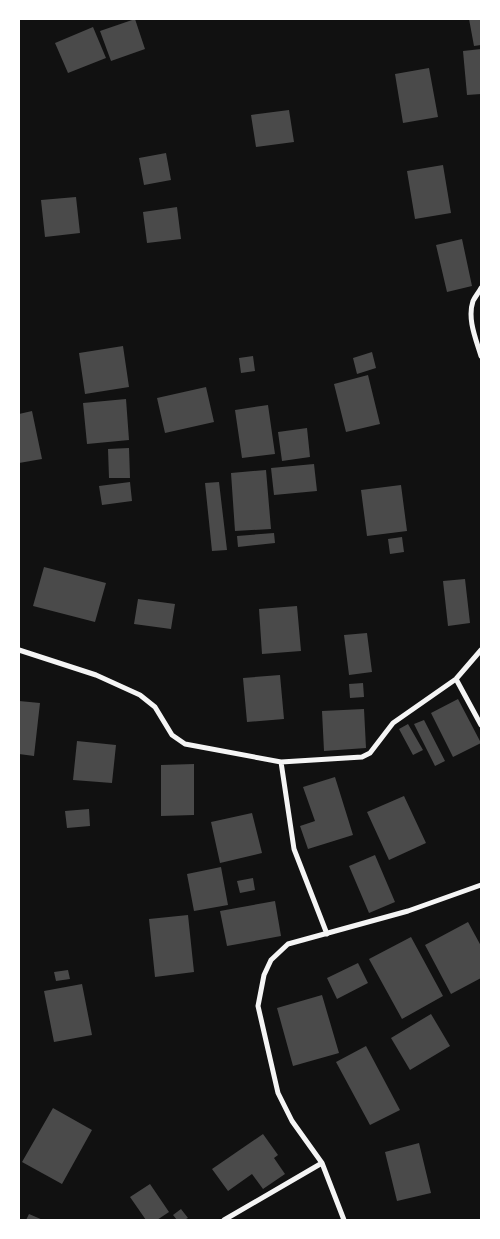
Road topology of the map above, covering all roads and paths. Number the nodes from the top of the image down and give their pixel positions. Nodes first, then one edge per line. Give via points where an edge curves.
1 (481, 288) edge
2 (481, 356) edge
3 (19, 650) edge
4 (481, 650) edge
5 (456, 679) junction
6 (481, 725) edge
7 (282, 762) junction
8 (481, 885) edge
9 (327, 934) junction
10 (322, 1163) junction
11 (224, 1220) edge
12 (344, 1220) edge

1 - 2 street via 473,302 472,313
3 - 7 street via 96,675 140,695 155,707 172,734 185,744
4 - 5 street
5 - 6 street
5 - 7 street via 393,723 370,753 362,757
7 - 9 street via 294,849
8 - 9 street via 408,911
9 - 10 street via 288,944 271,960 264,975 258,1006 278,1093 292,1120
10 - 11 street
10 - 12 street

